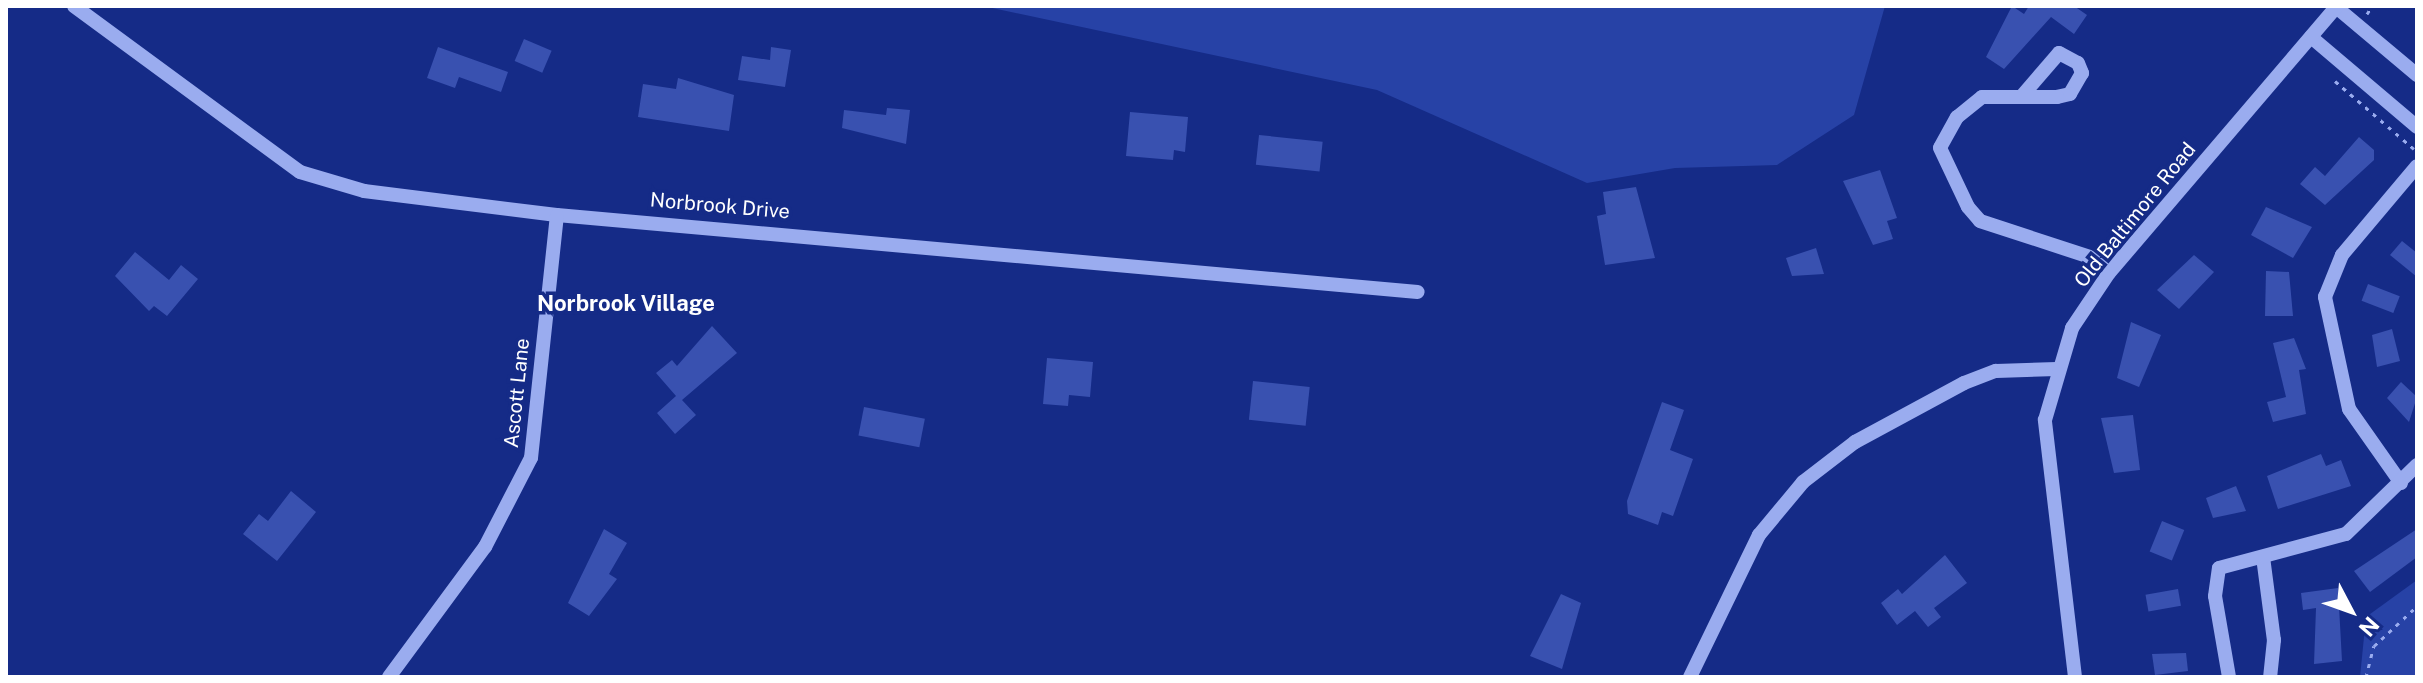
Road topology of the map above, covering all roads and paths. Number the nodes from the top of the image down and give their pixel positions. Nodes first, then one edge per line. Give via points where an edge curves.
1 (74, 6) edge
2 (2336, 7) edge
3 (2311, 37) junction
4 (2324, 71) dead end
5 (2417, 75) edge
6 (2021, 97) dead end
7 (2417, 127) edge
8 (2417, 151) edge
9 (2417, 166) edge
10 (557, 215) junction
11 (2115, 265) junction
12 (1418, 292) dead end
13 (2057, 369) junction
14 (2417, 465) edge
15 (2401, 483) junction
16 (2263, 557) junction
17 (2417, 606) edge
18 (389, 677) edge
19 (1690, 677) edge
20 (2075, 677) edge
21 (2229, 677) edge
22 (2270, 677) edge
23 (2366, 677) edge

1 - 10 street, Norbrook Drive via 300,172 364,191
2 - 3 street, Old Baltimore Road
2 - 5 street
3 - 7 street
3 - 11 street, Old Baltimore Road
4 - 8 path
6 - 11 street via 1982,97 1945,135 1941,152 1968,207 1980,221
9 - 15 street via 2342,255 2325,297 2349,409
10 - 12 street, Norbrook Drive
10 - 18 street, Ascott Lane via 531,458 485,547
11 - 13 street, Old Baltimore Road via 2072,328
13 - 19 street via 1996,371 1964,383 1855,442 1803,482 1759,535
13 - 20 street, Old Baltimore Road via 2045,420
14 - 15 street
15 - 16 street via 2346,534
16 - 21 street via 2224,563 2216,578
16 - 22 street via 2274,640
17 - 23 path via 2379,639

